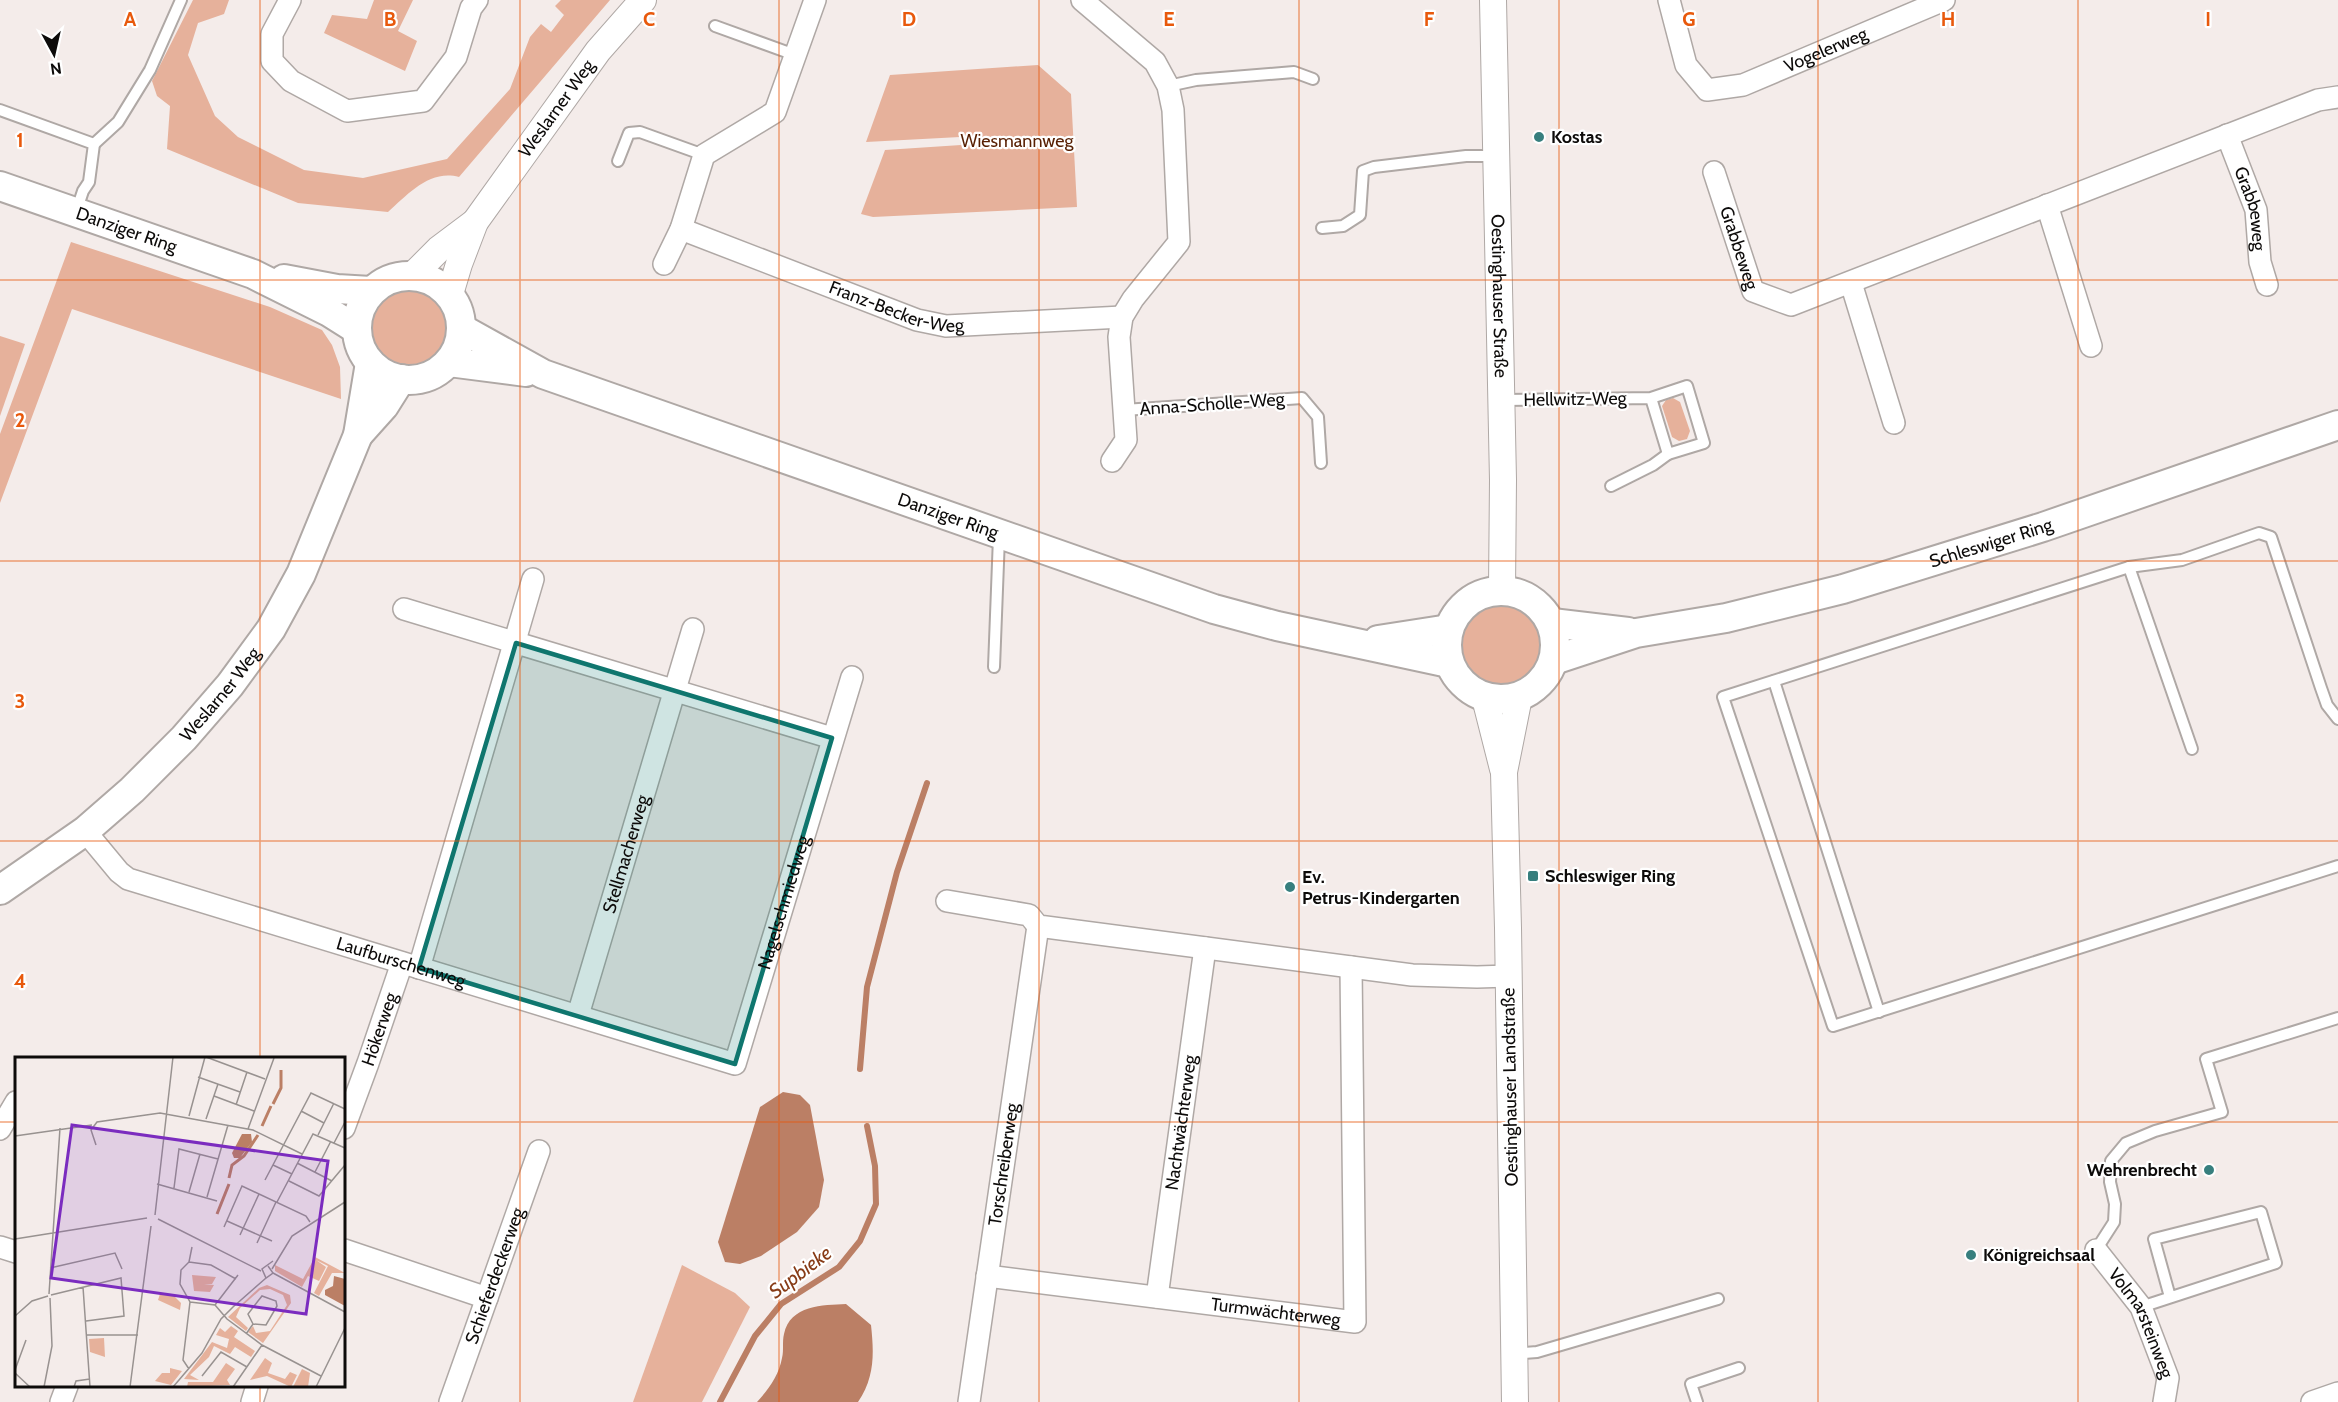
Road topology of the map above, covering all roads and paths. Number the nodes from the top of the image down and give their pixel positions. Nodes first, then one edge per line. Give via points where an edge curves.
1 (181, 0) edge
2 (290, 0) edge
3 (477, 0) edge
4 (643, 0) edge
5 (815, 0) edge
6 (1082, 0) edge
7 (1493, 0) edge
8 (1669, 0) edge
9 (1944, 0) edge
10 (715, 26) dead end
11 (795, 55) junction
12 (1313, 79) dead end
13 (1168, 86) junction
14 (2338, 97) edge
15 (0, 110) edge
16 (2227, 135) junction
17 (94, 144) junction
18 (704, 155) junction
19 (1495, 156) junction
20 (618, 161) dead end
21 (1714, 172) dead end
22 (0, 186) edge
23 (2047, 204) junction
24 (76, 213) junction
25 (475, 222) junction
26 (1322, 228) dead end
27 (681, 229) junction
28 (664, 264) dead end
29 (253, 274) junction
30 (413, 275) junction
31 (1851, 283) junction
32 (2267, 285) dead end
33 (371, 291) junction
34 (450, 294) junction
35 (1122, 317) junction
36 (356, 329) junction
37 (462, 329) junction
38 (2091, 346) dead end
39 (449, 362) junction
40 (370, 363) junction
41 (543, 374) junction
42 (401, 380) junction
43 (1651, 398) junction
44 (1500, 400) junction
45 (1124, 410) junction
46 (1894, 423) dead end
47 (2338, 425) edge
48 (358, 435) junction
49 (1668, 454) junction
50 (1112, 461) dead end
51 (1321, 463) dead end
52 (1611, 486) dead end
53 (999, 534) junction
54 (2129, 567) junction
55 (533, 579) dead end
56 (1502, 590) junction
57 (404, 609) dead end
58 (1552, 623) junction
59 (693, 629) dead end
60 (1449, 629) junction
61 (1636, 633) junction
62 (1358, 642) junction
63 (516, 643) junction
64 (1554, 660) junction
65 (1449, 663) junction
66 (993, 667) dead end
67 (852, 677) dead end
68 (1774, 681) junction
69 (675, 692) junction
70 (1519, 697) junction
71 (1485, 698) junction
72 (2338, 719) edge
73 (832, 738) junction
74 (2192, 749) dead end
75 (1504, 772) junction
76 (85, 831) junction
77 (2338, 866) edge
78 (0, 891) edge
79 (947, 902) dead end
80 (1038, 926) junction
81 (1205, 948) junction
82 (410, 965) junction
83 (1351, 967) junction
84 (1509, 976) junction
85 (1880, 1012) junction
86 (578, 1016) junction
87 (2338, 1018) edge
88 (735, 1064) joint
89 (15, 1104) edge
90 (345, 1125) edge
91 (0, 1129) edge
92 (539, 1151) dead end
93 (0, 1247) edge
94 (345, 1250) edge
95 (2096, 1250) joint
96 (15, 1252) edge
97 (987, 1276) junction
98 (1157, 1297) junction
99 (2170, 1297) junction
100 (487, 1298) junction
101 (1718, 1299) dead end
102 (2141, 1306) junction
103 (1513, 1354) junction
104 (1739, 1368) dead end
105 (67, 1387) edge
106 (257, 1387) edge
107 (2338, 1393) edge
108 (61, 1402) edge
109 (252, 1402) edge
110 (450, 1402) edge
111 (969, 1402) edge
112 (1515, 1402) edge
113 (1697, 1402) edge
114 (2164, 1402) edge
115 (2312, 1402) edge

1 - 17 lane via 150,70 118,122
2 - 3 street via 272,34 272,61 291,81 347,111 423,101 456,57
4 - 25 street, Weslarner Weg via 598,51
5 - 11 street
6 - 13 street via 1155,62
7 - 19 street, Oestinghauser Straße
8 - 9 street, Vogelerweg via 1686,64 1707,90 1743,85
10 - 11 lane
11 - 18 street via 775,112
12 - 13 lane via 1294,72
13 - 35 street via 1173,110 1179,242
14 - 16 street, Grabbeweg via 2318,100
15 - 17 lane
16 - 23 street, Grabbeweg
16 - 32 street, Grabbeweg via 2256,210 2260,262
17 - 24 lane via 88,182
18 - 20 lane via 640,132 629,133
18 - 27 street
19 - 26 lane via 1466,156 1363,171 1360,215 1343,226
19 - 44 street, Oestinghauser Straße
21 - 31 street, Grabbeweg via 1753,291 1791,305
22 - 24 main road, Danziger Ring
23 - 31 street, Grabbeweg
23 - 38 street
24 - 29 main road, Danziger Ring
25 - 30 street, Weslarner Weg
25 - 34 street, Weslarner Weg
27 - 28 street
27 - 35 street, Franz-Becker-Weg via 917,320 946,326
29 - 33 main road, Danziger Ring
29 - 36 main road, Danziger Ring
30 - 33 main road via 390,278
30 - 34 main road via 435,282
31 - 46 street
33 - 36 main road via 359,310
34 - 37 main road via 459,310
35 - 45 street via 1119,337
36 - 40 main road via 360,347
37 - 39 main road
37 - 41 main road, Danziger Ring
39 - 41 main road, Danziger Ring
39 - 42 main road via 419,379
40 - 42 main road
40 - 48 main road, Weslarner Weg
41 - 53 main road, Danziger Ring
42 - 48 main road, Weslarner Weg
43 - 44 lane, Hellwitz-Weg
43 - 49 lane, Hellwitz-Weg
43 - 49 lane, Hellwitz-Weg via 1687,386 1704,443
44 - 56 street, Oestinghauser Straße
45 - 50 street via 1126,440
45 - 51 lane, Anna-Scholle-Weg via 1302,398 1318,417
47 - 61 main road, Schleswiger Ring via 2043,526 1843,589 1726,618
48 - 76 main road, Weslarner Weg via 301,574 271,629 184,738
49 - 52 lane
53 - 62 main road, Danziger Ring via 1214,609
53 - 66 lane
54 - 68 lane
54 - 72 lane via 2182,560 2259,533 2271,537 2327,705
54 - 74 lane
55 - 63 street
56 - 58 main road via 1522,595 1540,606
56 - 60 main road via 1469,601 1456,614
57 - 63 street
58 - 61 main road, Schleswiger Ring
58 - 64 main road
59 - 69 street, Stellmacherweg
60 - 62 main road, Danziger Ring
60 - 65 main road
61 - 64 main road, Schleswiger Ring
62 - 65 main road, Danziger Ring
63 - 69 street
63 - 82 street
64 - 70 main road via 1535,689
65 - 71 main road via 1458,679
67 - 73 street, Nagelschmiedweg
68 - 85 lane
68 - 85 lane via 1723,697 1833,1026
69 - 73 street
69 - 86 street, Stellmacherweg
70 - 71 main road
70 - 75 street, Oestinghauser Landstraße
71 - 75 street, Oestinghauser Landstraße
73 - 88 street, Nagelschmiedweg
75 - 84 street, Oestinghauser Landstraße
76 - 78 main road, Weslarner Weg
76 - 82 street, Laufburschenweg via 128,879
77 - 85 lane
79 - 80 street via 1029,915
80 - 81 street
80 - 97 street, Torschreiberweg
81 - 83 street
81 - 98 street, Nachtwächterweg
82 - 86 street, Laufburschenweg
82 - 90 street, Hökerweg
83 - 84 street via 1412,975
83 - 98 street, Turmwächterweg via 1355,1322
84 - 103 street, Oestinghauser Landstraße
86 - 88 street, Laufburschenweg
87 - 95 lane via 2206,1059 2222,1112 2126,1143 2111,1161 2114,1222
89 - 91 street
92 - 100 street, Schieferdeckerweg
93 - 96 street
94 - 100 street
95 - 102 street, Volmarsteinweg
97 - 98 street, Turmwächterweg
97 - 111 street, Torschreiberweg
99 - 99 lane via 2276,1263 2261,1212 2154,1239
99 - 102 lane
100 - 110 street, Schieferdeckerweg
101 - 103 lane via 1537,1352
102 - 114 street, Volmarsteinweg via 2168,1378
103 - 112 street, Oestinghauser Landstraße
104 - 113 lane via 1691,1384
105 - 108 street
106 - 109 street
107 - 115 street

